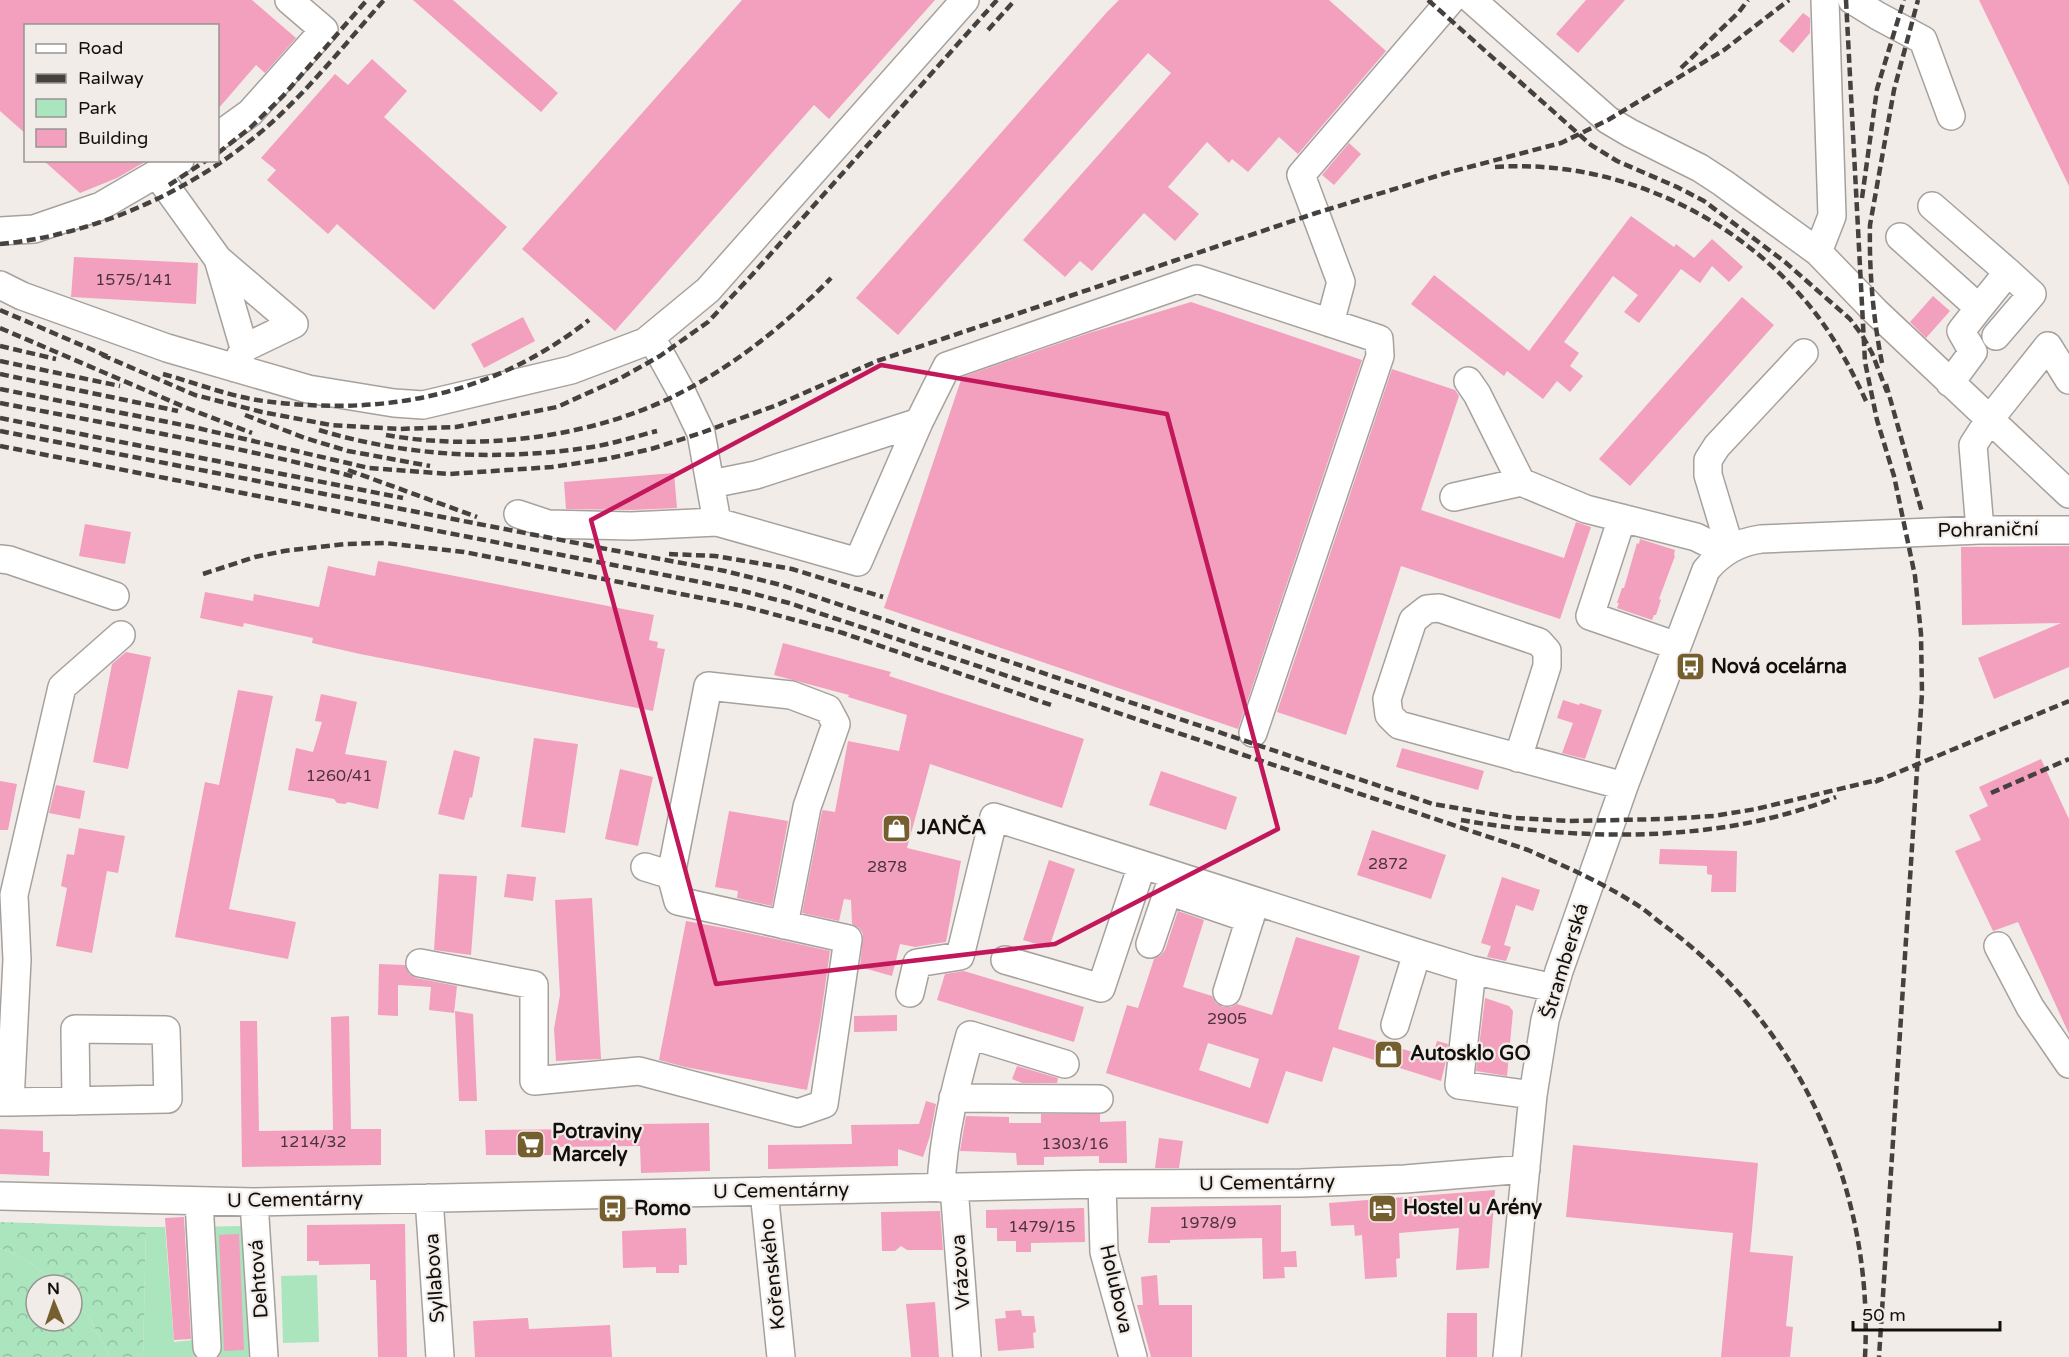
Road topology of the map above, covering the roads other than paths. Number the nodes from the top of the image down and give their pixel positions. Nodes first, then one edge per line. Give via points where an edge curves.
1 (289, 0) edge
2 (965, 0) edge
3 (1451, 0) edge
4 (1472, 0) edge
5 (1825, 0) edge
6 (1852, 0) edge
7 (1879, 8) edge
8 (1951, 116) dead end
9 (219, 135) edge
10 (168, 167) edge
11 (1932, 206) dead end
12 (0, 231) edge
13 (1900, 237) dead end
14 (1818, 252) junction
15 (218, 259) junction
16 (2008, 272) junction
17 (0, 285) edge
18 (1979, 308) junction
19 (1330, 323) junction
20 (1996, 336) dead end
21 (651, 337) junction
22 (1804, 353) dead end
23 (240, 358) junction
24 (2069, 380) edge
25 (1468, 381) dead end
26 (1950, 382) junction
27 (1989, 420) junction
28 (919, 422) junction
29 (1521, 482) junction
30 (711, 484) junction
31 (2069, 494) edge
32 (1454, 497) dead end
33 (518, 514) dead end
34 (1622, 518) junction
35 (717, 522) junction
36 (1980, 530) junction
37 (2069, 530) edge
38 (1727, 551) junction
39 (0, 559) edge
40 (115, 596) dead end
41 (121, 635) dead end
42 (1677, 646) junction
43 (1253, 733) dead end
44 (1518, 758) junction
45 (1624, 786) junction
46 (1142, 865) junction
47 (645, 867) dead end
48 (671, 875) junction
49 (1252, 910) junction
50 (784, 925) junction
51 (1150, 944) dead end
52 (1998, 946) dead end
53 (1417, 953) junction
54 (1005, 960) dead end
55 (420, 963) dead end
56 (1472, 970) junction
57 (1554, 988) junction
58 (1227, 992) dead end
59 (910, 993) dead end
60 (1395, 1025) dead end
61 (1065, 1064) dead end
62 (2069, 1064) edge
63 (1533, 1095) junction
64 (953, 1098) junction
65 (1099, 1099) dead end
66 (76, 1101) dead end
67 (5, 1102) edge
68 (1526, 1169) junction
69 (1102, 1184) junction
70 (948, 1187) junction
71 (764, 1191) junction
72 (0, 1196) edge
73 (429, 1198) junction
74 (199, 1201) junction
75 (254, 1202) junction
76 (207, 1347) dead end
77 (264, 1357) edge
78 (440, 1357) edge
79 (781, 1357) edge
80 (968, 1357) edge
81 (1133, 1357) edge
82 (1508, 1357) edge

1 - 9 street via 324,30 250,113
2 - 21 street via 708,290
3 - 19 street via 1301,176 1341,282
4 - 14 street via 1608,120 1700,168
5 - 14 street via 1832,216
6 - 7 street
7 - 8 street via 1923,40
10 - 12 street via 101,206 34,229
10 - 15 street
11 - 16 street
13 - 18 street
14 - 26 street
15 - 23 street
15 - 23 street via 294,324
16 - 18 street
16 - 20 street via 2032,294
17 - 23 street via 167,348
18 - 26 street via 1961,331 1974,352
19 - 28 street via 1197,279 946,366
19 - 43 street via 1378,339 1380,356
21 - 23 street via 571,370 423,405 308,389
21 - 30 street via 701,433
22 - 38 street via 1708,460 1708,475
24 - 27 street via 2048,346
25 - 29 street
26 - 27 street
27 - 31 street
27 - 36 street via 1973,445
28 - 30 street via 756,475
28 - 35 street via 858,562
29 - 32 street
29 - 34 street via 1586,509
30 - 35 street
33 - 35 street via 548,524
34 - 38 street via 1696,537
34 - 42 street via 1590,616
36 - 37 street, Pohraniční
36 - 38 street, Pohraniční via 1761,538
38 - 42 street, Štramberská via 1706,570
39 - 40 street
41 - 67 street via 62,687 14,895 17,960
42 - 45 street, Štramberská
44 - 44 street via 1399,725 1389,715 1387,699 1413,620 1427,609 1439,608 1539,642 1547,651 1547,666
44 - 45 street
45 - 57 street, Štramberská
46 - 49 street
46 - 54 street via 1101,988
46 - 59 street via 994,817 960,956 917,963
47 - 48 street
48 - 50 street via 678,901
48 - 50 street via 708,686 791,695 828,709 836,724 807,807
49 - 51 street via 1168,891
49 - 53 street
49 - 58 street
50 - 55 street via 848,939 824,1104 798,1113 639,1071 534,1081 534,985
52 - 62 street via 2030,1007
53 - 56 street
53 - 60 street
56 - 57 street
56 - 63 street via 1459,1085
57 - 63 street, Štramberská
61 - 64 street, Vrázova via 970,1035
63 - 68 street, Štramberská
64 - 65 street
64 - 70 street, Vrázova via 944,1152
66 - 67 street
68 - 69 street, U Cementárny via 1322,1183
68 - 82 street, Štramberská
69 - 70 street, U Cementárny
69 - 81 street, Holubova via 1104,1252
70 - 71 street, U Cementárny
70 - 80 street, Vrázova
71 - 73 street, U Cementárny
71 - 79 street, Kořenského
72 - 74 street, U Cementárny
73 - 75 street, U Cementárny
73 - 78 street, Syllabova
74 - 75 street, U Cementárny
74 - 76 street
75 - 77 street, Dehtová

